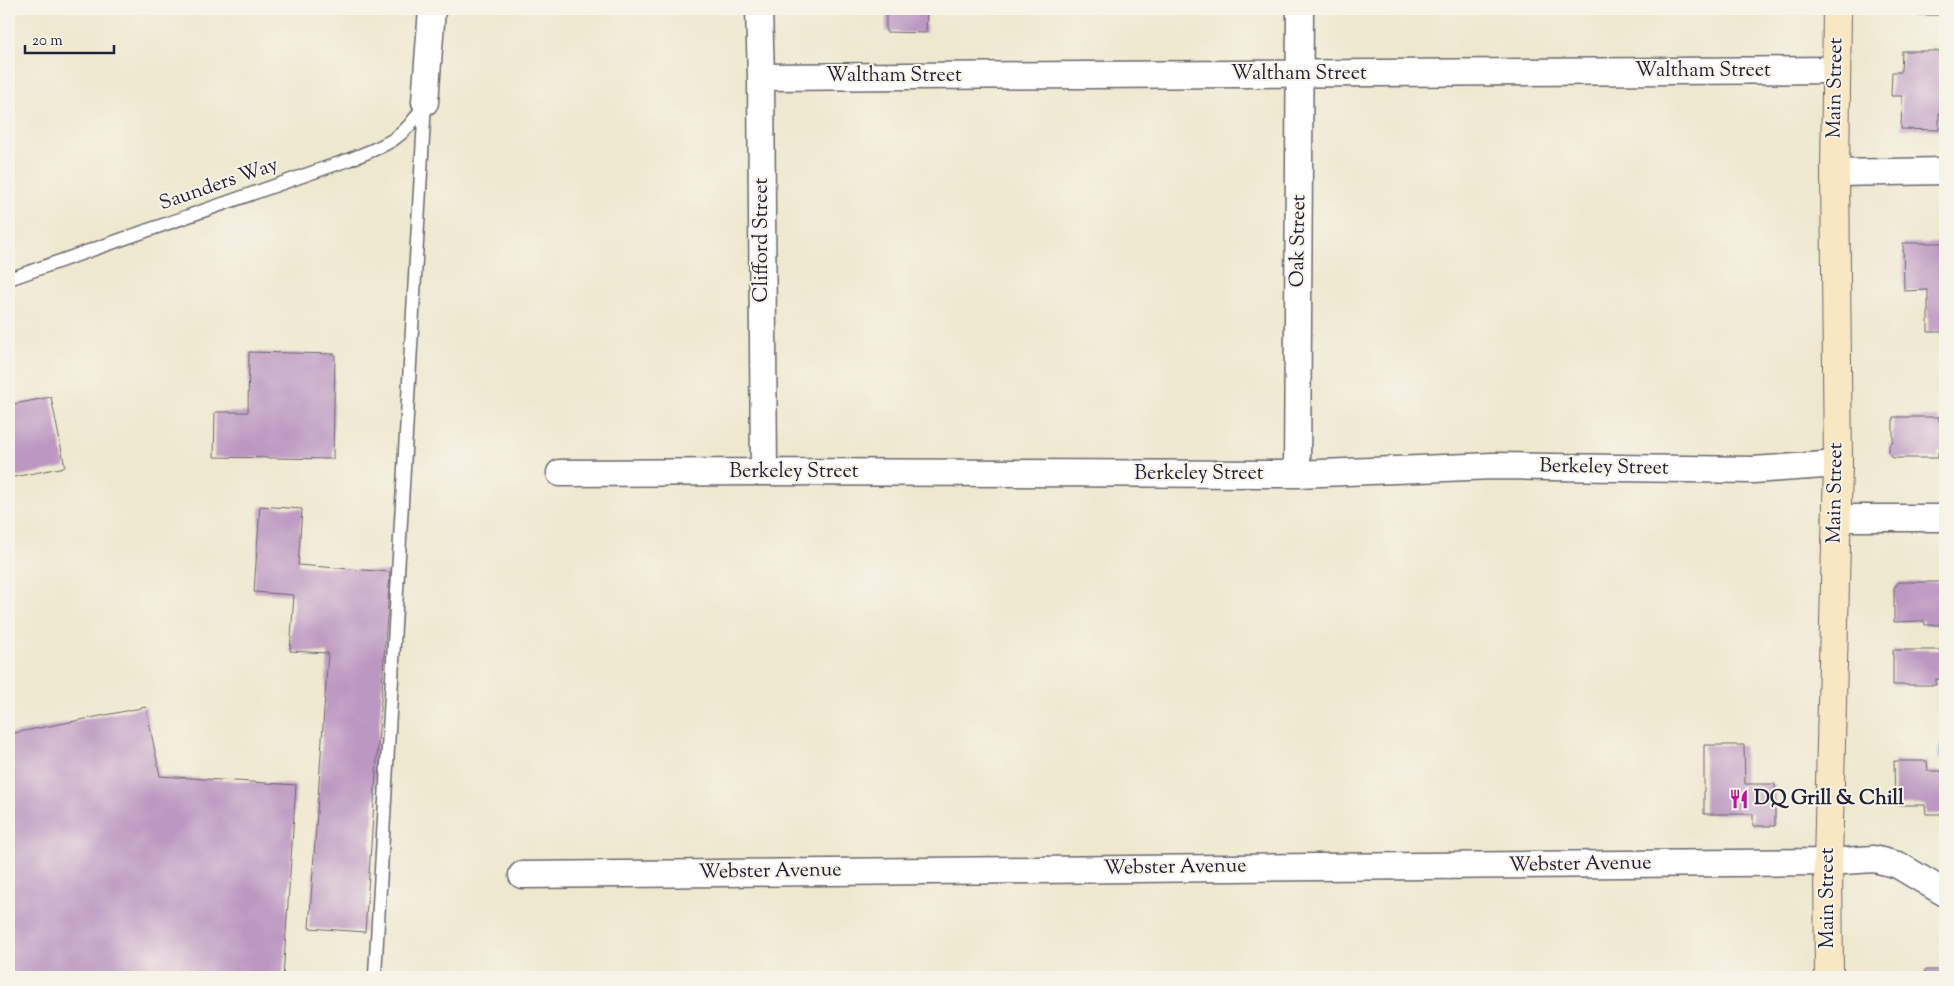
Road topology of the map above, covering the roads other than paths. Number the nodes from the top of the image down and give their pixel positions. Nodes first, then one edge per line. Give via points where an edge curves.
1 (432, 9) edge
2 (759, 9) edge
3 (1300, 9) edge
4 (1837, 9) edge
5 (1836, 70) junction
6 (1301, 74) junction
7 (761, 77) junction
8 (425, 102) junction
9 (1945, 171) edge
10 (1835, 173) junction
11 (9, 279) edge
12 (1838, 464) junction
13 (764, 472) junction
14 (560, 473) dead end
15 (1297, 474) junction
16 (1836, 518) junction
17 (1945, 518) edge
18 (1828, 862) junction
19 (522, 874) dead end
20 (1945, 893) edge
21 (375, 975) dead end
22 (1829, 977) edge

1 - 8 street
2 - 7 street, Clifford Street
3 - 6 street, Oak Street
4 - 5 main road, Main Street
5 - 6 street, Waltham Street
5 - 10 main road, Main Street
6 - 7 street, Waltham Street
6 - 15 street, Oak Street
7 - 13 street, Clifford Street
8 - 11 lane, Saunders Way via 413,123 389,144
8 - 21 lane
9 - 10 street
10 - 12 main road, Main Street
12 - 15 street, Berkeley Street via 1753,470 1493,466
12 - 16 main road, Main Street
13 - 14 street, Berkeley Street
13 - 15 street, Berkeley Street
16 - 17 street
16 - 18 main road, Main Street
18 - 19 street, Webster Avenue
18 - 20 street, Webster Avenue via 1874,859 1898,865
18 - 22 main road, Main Street

